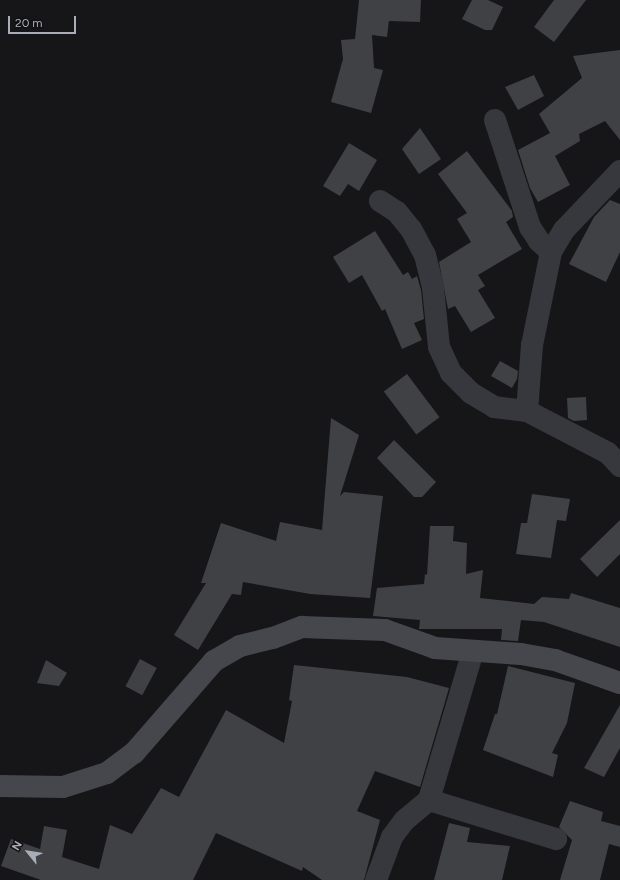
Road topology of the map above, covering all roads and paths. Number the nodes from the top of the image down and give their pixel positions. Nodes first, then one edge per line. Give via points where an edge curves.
1 (495, 120) dead end
2 (620, 171) edge
3 (380, 201) dead end
4 (551, 252) junction
5 (527, 411) junction
6 (620, 466) edge
7 (473, 651) junction
8 (620, 683) edge
9 (0, 786) edge
10 (429, 800) junction
11 (556, 839) dead end
12 (376, 880) edge

1 - 4 street via 530,228 538,241
2 - 4 street via 564,230
3 - 5 street via 397,212 411,229 426,255 433,288 439,347 451,373 472,393 494,407
4 - 5 street via 532,345
5 - 6 street via 608,453
7 - 8 main road via 521,654 555,660
7 - 9 main road via 435,648 385,630 302,627 273,638 240,646 214,661 134,753 107,773 63,787
7 - 10 street
10 - 11 street
10 - 12 street via 405,820 392,837

